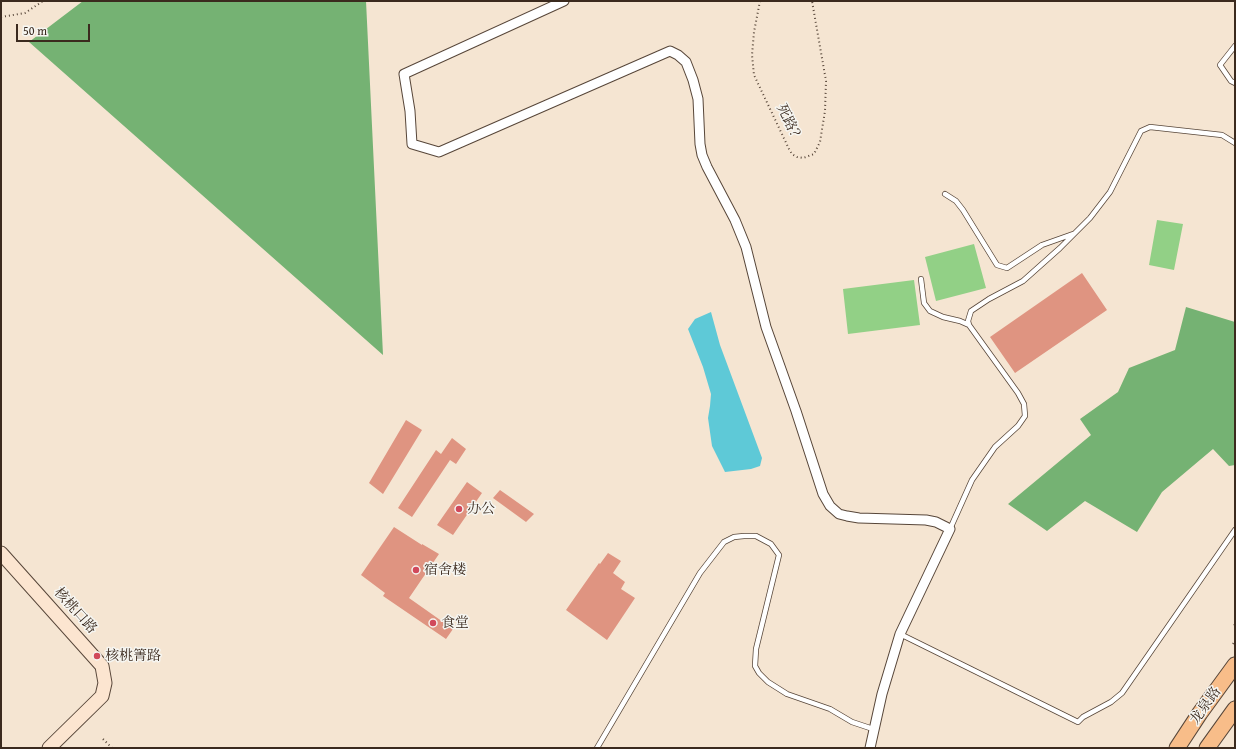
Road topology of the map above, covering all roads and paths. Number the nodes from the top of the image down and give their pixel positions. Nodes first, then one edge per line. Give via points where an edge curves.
1 (43, 1) edge
2 (564, 1) edge
3 (760, 1) edge
4 (812, 1) edge
5 (1, 17) edge
6 (1235, 46) edge
7 (1235, 83) edge
8 (1235, 143) edge
9 (945, 194) dead end
10 (1075, 234) junction
11 (921, 279) dead end
12 (969, 326) junction
13 (950, 529) junction
14 (1235, 530) edge
15 (1, 553) edge
16 (900, 634) junction
17 (1235, 641) edge
18 (1233, 644) dead end
19 (1235, 664) edge
20 (1235, 709) edge
21 (873, 729) junction
22 (103, 739) dead end
23 (49, 748) edge
24 (112, 748) edge
25 (597, 748) edge
26 (870, 748) edge
27 (1178, 748) edge
28 (1207, 748) edge

1 - 5 path via 25,13
2 - 13 street via 404,74 412,144 439,152 670,51 678,55 686,62 698,99 702,155 736,220 746,247 766,327 823,494 830,506 839,514 859,518 926,520
3 - 4 path, 死路？ via 752,55 754,75 789,149 792,154 803,158 814,154 820,142 825,111 826,81
6 - 7 lane via 1220,65
8 - 10 lane via 1222,135 1150,127 1141,131 1110,192
9 - 10 lane via 956,201 963,210 997,265 1007,268 1042,245
10 - 12 lane via 1023,280 988,298 971,311
11 - 12 lane via 924,303 930,311
12 - 13 lane via 1018,393 1024,404 1025,416 1018,426 995,446 972,480
13 - 16 street
14 - 16 lane via 1122,692 1111,702 1078,722
15 - 23 street, 核桃口路 via 102,666 102,696
16 - 21 street
17 - 18 path
19 - 27 main road, 龙泉路 via 1200,712
20 - 28 main road, 龙泉路
21 - 25 lane via 852,722 830,708 787,694 759,673 755,666 756,649 779,555 771,544 756,536 744,536 724,542 700,573
21 - 26 street
22 - 24 path

